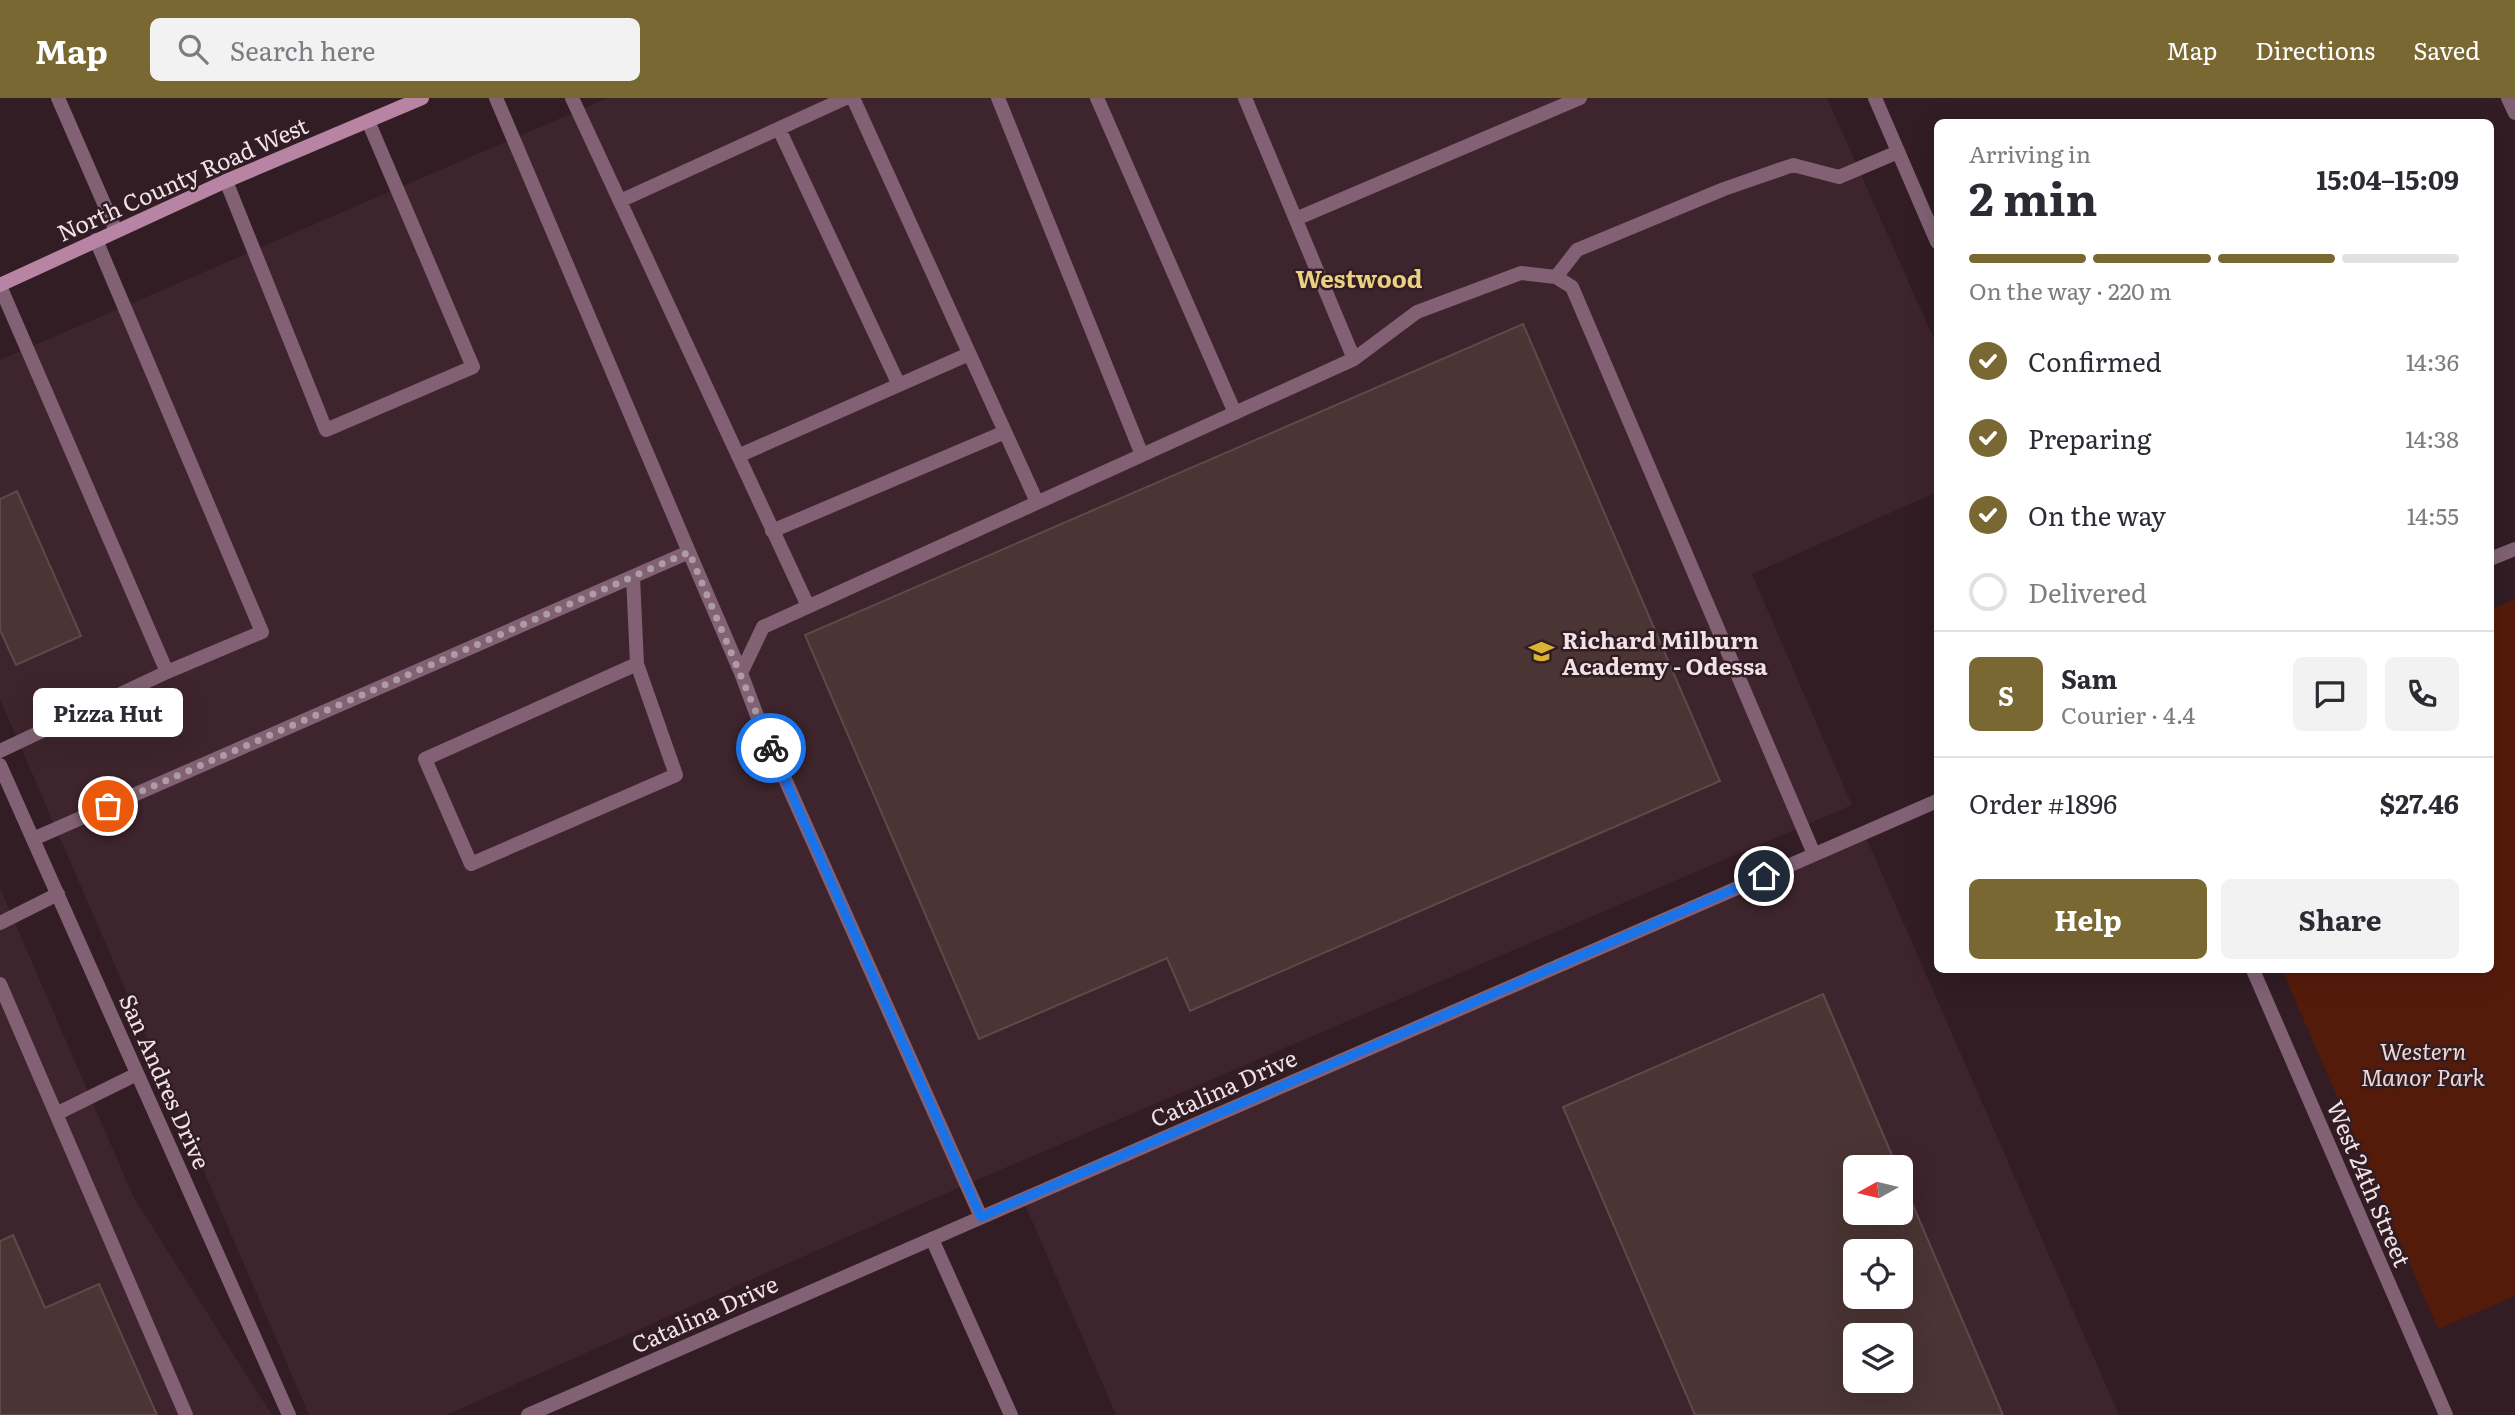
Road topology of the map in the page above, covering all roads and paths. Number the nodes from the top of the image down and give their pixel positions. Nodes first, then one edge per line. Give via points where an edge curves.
1 (58, 98) edge
2 (496, 98) edge
3 (572, 98) edge
4 (846, 98) edge
5 (853, 98) edge
6 (998, 98) edge
7 (1097, 98) edge
8 (1245, 98) edge
9 (1580, 98) edge
10 (1875, 98) edge
11 (2508, 98) edge
12 (417, 99) edge
13 (2515, 113) edge
14 (368, 121) junction
15 (779, 129) junction
16 (1898, 152) junction
17 (226, 181) junction
18 (620, 201) junction
19 (1298, 218) junction
20 (116, 231) junction
21 (1934, 235) edge
22 (96, 240) junction
23 (1556, 277) junction
24 (0, 285) edge
25 (970, 354) junction
26 (1354, 359) junction
27 (899, 385) junction
28 (1235, 413) junction
29 (1005, 432) junction
30 (1142, 455) junction
31 (738, 456) junction
32 (1037, 502) junction
33 (772, 531) junction
34 (2515, 549) edge
35 (689, 552) junction
36 (2494, 557) edge
37 (633, 577) junction
38 (808, 606) junction
39 (637, 664) junction
40 (167, 672) junction
41 (741, 673) junction
42 (0, 751) edge
43 (0, 765) edge
44 (1934, 802) edge
45 (33, 839) junction
46 (1814, 854) junction
47 (58, 894) junction
48 (0, 923) edge
49 (2254, 973) edge
50 (0, 984) edge
51 (138, 1074) junction
52 (56, 1114) junction
53 (981, 1217) junction
54 (932, 1239) junction
55 (555, 1410) edge
56 (186, 1415) edge
57 (289, 1415) edge
58 (528, 1415) edge
59 (1011, 1415) edge
60 (2446, 1415) edge

1 - 20 street
2 - 35 street
3 - 18 street
4 - 15 street
5 - 25 street
6 - 30 street
7 - 28 street
8 - 19 street
9 - 19 street
10 - 16 street
11 - 13 street
12 - 14 main road, North County Road West
14 - 17 main road, North County Road West
14 - 17 street via 473,367 326,430
15 - 18 street
15 - 27 street
16 - 21 street
16 - 23 street via 1839,177 1793,165 1724,189 1577,250
17 - 20 main road, North County Road West
18 - 31 street
19 - 26 street
20 - 22 main road, North County Road West
22 - 24 main road, North County Road West
22 - 40 street via 262,632
23 - 26 street via 1521,273 1417,312
23 - 46 street via 1572,287
24 - 40 street
25 - 27 street
25 - 29 street
26 - 28 street
27 - 31 street
28 - 30 street
29 - 32 street
29 - 33 street
30 - 32 street
31 - 33 street
32 - 38 street
33 - 38 street
34 - 36 street
35 - 37 street
35 - 41 street
37 - 39 street
37 - 45 street
38 - 41 street via 763,627
39 - 39 street via 425,759 471,864 676,775
40 - 42 street
41 - 53 street via 764,734
43 - 45 street, San Andres Drive
44 - 46 street, Catalina Drive
45 - 47 street, San Andres Drive
46 - 53 street, Catalina Drive
47 - 48 street
47 - 51 street, San Andres Drive
49 - 60 street, West 24th Street
50 - 52 street
51 - 52 street
51 - 57 street, San Andres Drive
52 - 56 street
53 - 54 street, Catalina Drive
54 - 55 street, Catalina Drive
54 - 59 street
55 - 58 street, Catalina Drive

